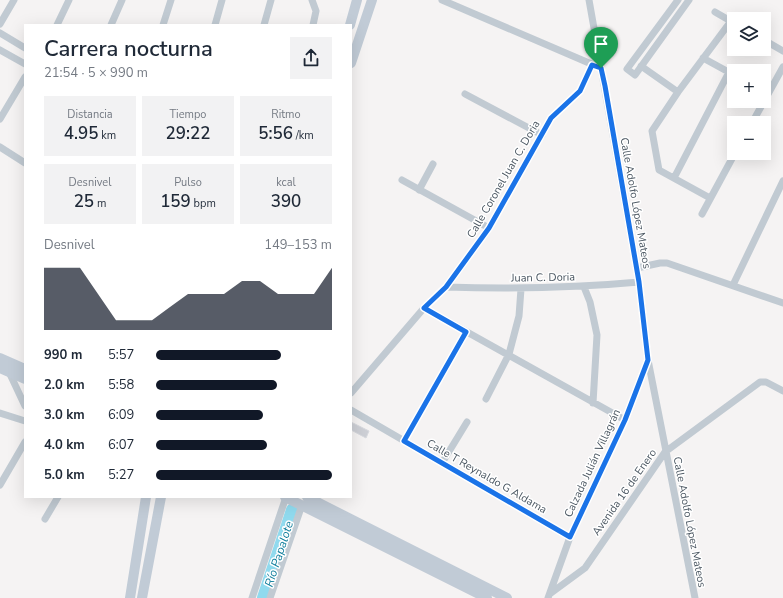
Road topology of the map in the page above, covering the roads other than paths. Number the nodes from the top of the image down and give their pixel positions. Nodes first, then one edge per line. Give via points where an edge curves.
1 (14, 0) edge
2 (69, 0) edge
3 (122, 0) edge
4 (172, 0) edge
5 (222, 0) edge
6 (271, 0) edge
7 (312, 0) edge
8 (357, 0) edge
9 (372, 0) edge
10 (442, 0) edge
11 (589, 0) edge
12 (678, 0) edge
13 (689, 0) edge
14 (715, 12) dead end
15 (727, 19) edge
16 (0, 24) edge
17 (57, 24) edge
18 (111, 24) edge
19 (163, 24) edge
20 (215, 24) edge
21 (264, 24) edge
22 (313, 24) edge
23 (350, 24) edge
24 (727, 29) edge
25 (0, 33) edge
26 (771, 44) edge
27 (24, 47) edge
28 (0, 50) edge
29 (783, 51) edge
30 (704, 58) junction
31 (352, 60) edge
32 (24, 63) edge
33 (592, 65) junction
34 (641, 66) junction
35 (783, 67) edge
36 (601, 68) junction
37 (727, 72) edge
38 (24, 79) edge
39 (727, 81) edge
40 (771, 86) edge
41 (678, 92) junction
42 (465, 94) dead end
43 (0, 119) edge
44 (542, 135) junction
45 (0, 147) edge
46 (731, 160) edge
47 (24, 162) edge
48 (433, 164) dead end
49 (674, 178) junction
50 (402, 180) dead end
51 (783, 181) edge
52 (419, 190) junction
53 (710, 198) junction
54 (702, 214) dead end
55 (489, 228) junction
56 (637, 268) junction
57 (639, 282) junction
58 (733, 285) junction
59 (446, 287) junction
60 (584, 287) junction
61 (521, 289) junction
62 (783, 302) edge
63 (424, 308) junction
64 (466, 332) junction
65 (509, 354) junction
66 (0, 358) edge
67 (648, 360) junction
68 (24, 369) edge
69 (4, 370) edge
70 (24, 379) edge
71 (782, 387) edge
72 (352, 392) edge
73 (486, 399) dead end
74 (593, 403) junction
75 (24, 404) edge
76 (352, 411) edge
77 (0, 413) edge
78 (625, 420) junction
79 (24, 421) edge
80 (467, 422) dead end
81 (404, 441) junction
82 (24, 444) edge
83 (665, 452) junction
84 (442, 463) junction
85 (0, 485) edge
86 (57, 498) edge
87 (145, 498) edge
88 (161, 498) edge
89 (285, 498) edge
90 (290, 498) edge
91 (304, 501) edge
92 (45, 519) dead end
93 (570, 537) junction
94 (550, 596) edge
95 (130, 598) edge
96 (142, 598) edge
97 (252, 598) edge
98 (270, 598) edge
99 (487, 598) edge
100 (507, 598) edge
101 (694, 598) edge

1 - 16 street
2 - 17 street
3 - 18 street
4 - 19 street
5 - 20 street
6 - 21 street
7 - 22 street via 316,11
8 - 23 main road
9 - 31 main road
10 - 33 street
11 - 36 street, Calle Adolfo López Mateos
12 - 34 street via 626,69 634,75
13 - 34 street
14 - 15 street
24 - 30 street
25 - 27 street
26 - 29 street
28 - 32 street
30 - 37 street
30 - 41 street
33 - 36 street
33 - 44 street, Calle Coronel Juan C. Doria via 580,91 551,118
34 - 41 street
35 - 40 street
36 - 56 street, Calle Adolfo López Mateos
38 - 43 street
39 - 49 street
41 - 49 street via 652,131 659,170
42 - 44 street
44 - 55 street, Calle Coronel Juan C. Doria
45 - 47 street
46 - 53 street
48 - 52 street
49 - 53 street
50 - 52 street
51 - 58 street
52 - 55 street
53 - 54 street
55 - 59 street, Calle Coronel Juan C. Doria
56 - 57 street, Calle Adolfo López Mateos
56 - 58 street via 667,263
57 - 60 street, Juan C. Doria
57 - 67 street, Calle Adolfo López Mateos
58 - 62 street
59 - 61 street, Juan C. Doria
59 - 63 street, Calle Coronel Juan C. Doria
60 - 61 street, Juan C. Doria
60 - 74 street via 597,335
61 - 65 street via 519,316
63 - 64 street
63 - 72 street, Calle Coronel Juan C. Doria
64 - 65 street
64 - 81 street
65 - 73 street
65 - 74 street
66 - 68 main road
67 - 78 street, Calzada Julián Villagrán
67 - 83 street, Calle Adolfo López Mateos
69 - 70 main road
69 - 75 street
71 - 83 street, Avenida 16 de Enero via 760,382
74 - 78 street
76 - 81 street, Calle T Reynaldo G Aldama
77 - 79 street
78 - 93 street, Calzada Julián Villagrán
80 - 84 street
81 - 84 street, Calle T Reynaldo G Aldama
82 - 85 street
83 - 94 street, Avenida 16 de Enero via 585,568
83 - 101 street, Calle Adolfo López Mateos
84 - 93 street, Calle T Reynaldo G Aldama
86 - 92 street
87 - 95 main road
88 - 96 main road
89 - 97 street
90 - 91 main road
91 - 98 street
91 - 99 main road
91 - 100 main road
93 - 94 street, Calzada Julián Villagrán

